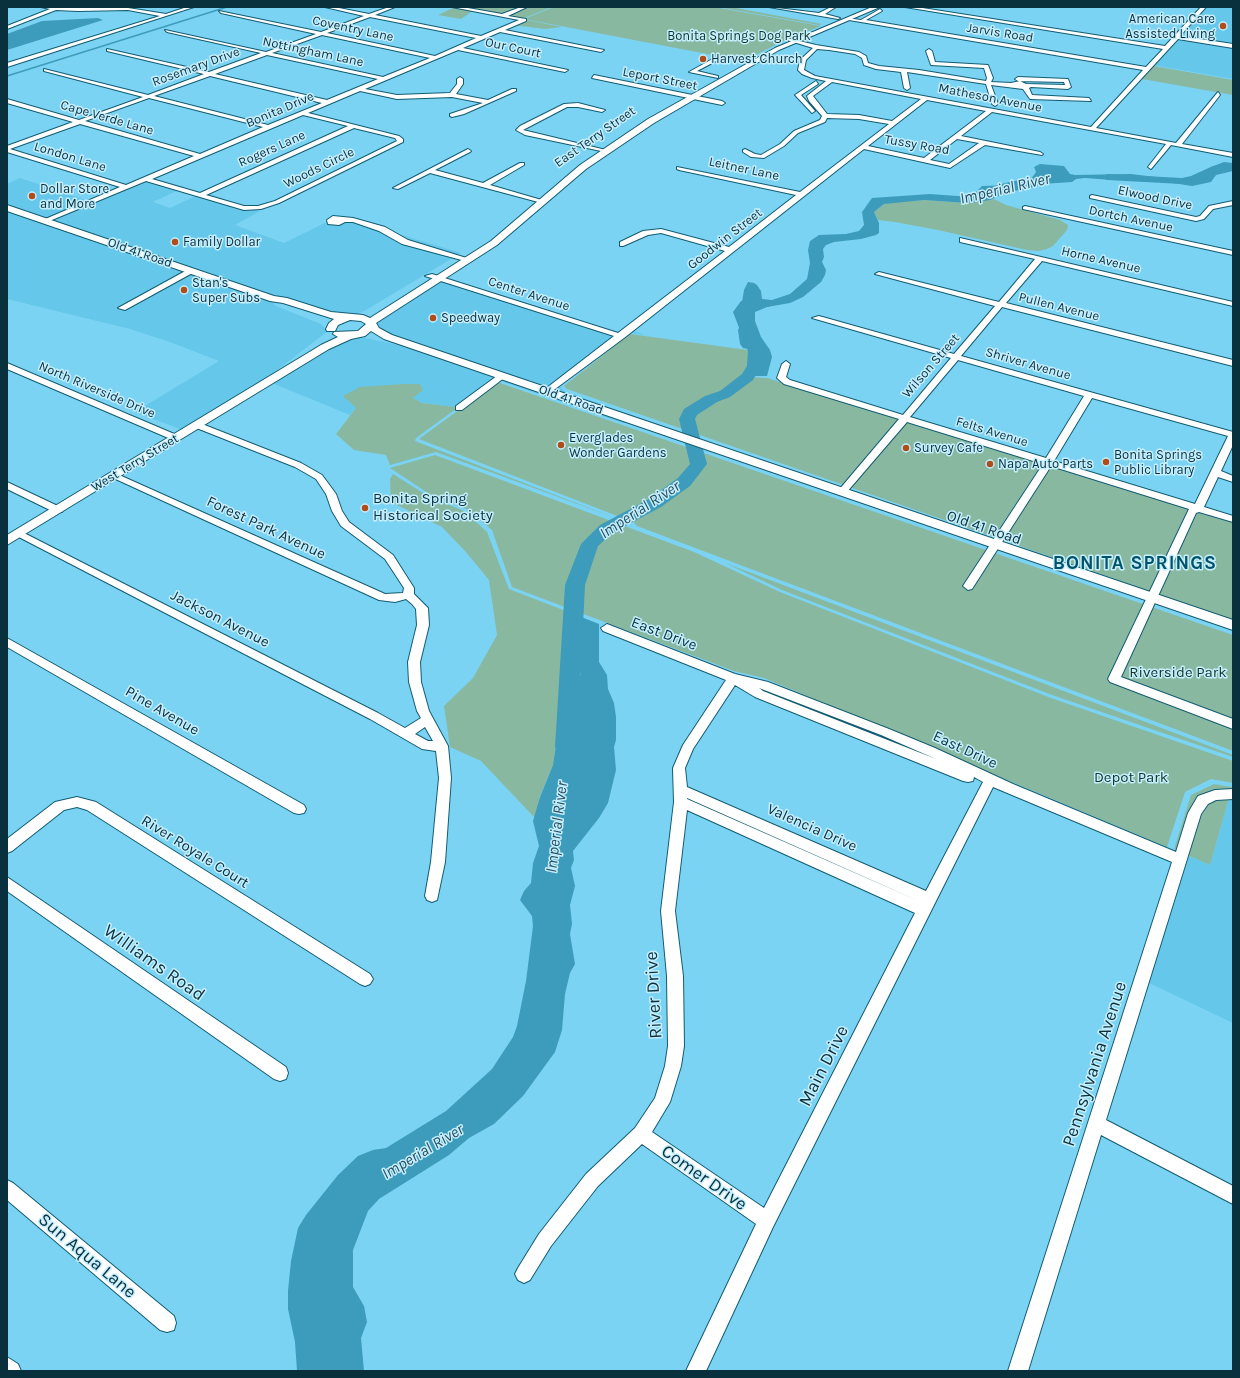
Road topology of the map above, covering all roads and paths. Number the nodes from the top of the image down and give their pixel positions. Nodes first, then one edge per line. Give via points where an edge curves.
1 (43, 7) edge
2 (192, 7) edge
3 (327, 7) edge
4 (393, 7) edge
5 (454, 7) edge
6 (525, 7) edge
7 (772, 7) edge
8 (834, 7) edge
9 (866, 7) edge
10 (907, 7) edge
11 (1204, 7) edge
12 (57, 8) edge
13 (116, 8) edge
14 (878, 8) edge
15 (221, 12) dead end
16 (166, 15) junction
17 (820, 15) junction
18 (370, 16) junction
19 (502, 16) junction
20 (838, 18) junction
21 (849, 19) junction
22 (862, 21) junction
23 (7, 28) edge
24 (167, 30) dead end
25 (499, 30) junction
26 (321, 34) junction
27 (482, 38) junction
28 (1176, 38) junction
29 (789, 39) junction
30 (798, 41) junction
31 (1233, 46) edge
32 (816, 47) junction
33 (457, 48) junction
34 (1166, 48) junction
35 (109, 50) dead end
36 (601, 50) dead end
37 (929, 50) dead end
38 (267, 53) junction
39 (434, 58) junction
40 (716, 59) dead end
41 (7, 64) edge
42 (1148, 68) junction
43 (46, 70) dead end
44 (564, 70) dead end
45 (904, 71) junction
46 (209, 74) junction
47 (594, 77) dead end
48 (716, 77) junction
49 (383, 79) junction
50 (460, 79) dead end
51 (831, 80) junction
52 (989, 80) junction
53 (823, 86) junction
54 (1026, 87) junction
55 (358, 89) junction
56 (514, 90) dead end
57 (804, 90) junction
58 (906, 90) junction
59 (814, 92) junction
60 (1218, 94) dead end
61 (452, 95) junction
62 (685, 95) junction
63 (148, 96) junction
64 (694, 97) junction
65 (927, 97) junction
66 (1089, 100) dead end
67 (7, 101) edge
68 (327, 102) junction
69 (488, 102) junction
70 (722, 102) dead end
71 (918, 104) junction
72 (994, 106) junction
73 (602, 110) dead end
74 (812, 112) dead end
75 (836, 112) dead end
76 (302, 113) junction
77 (854, 114) junction
78 (452, 115) dead end
79 (825, 116) junction
80 (883, 116) dead end
81 (78, 122) junction
82 (894, 124) junction
83 (354, 126) junction
84 (268, 127) junction
85 (1093, 128) junction
86 (957, 137) junction
87 (983, 143) junction
88 (1170, 143) junction
89 (1178, 144) junction
90 (864, 147) junction
91 (7, 149) edge
92 (468, 150) dead end
93 (596, 150) junction
94 (604, 151) junction
95 (745, 151) dead end
96 (1040, 154) dead end
97 (1233, 155) edge
98 (200, 156) junction
99 (926, 160) junction
100 (522, 164) dead end
101 (1151, 167) dead end
102 (679, 168) dead end
103 (430, 171) junction
104 (146, 178) junction
105 (485, 185) junction
106 (126, 186) junction
107 (396, 188) dead end
108 (200, 195) junction
109 (803, 195) junction
110 (1092, 197) dead end
111 (538, 200) junction
112 (1233, 203) edge
113 (7, 208) edge
114 (1025, 208) dead end
115 (344, 220) dead end
116 (45, 221) junction
117 (963, 240) dead end
118 (623, 244) dead end
119 (731, 250) junction
120 (1233, 253) edge
121 (459, 257) junction
122 (1040, 258) junction
123 (469, 260) junction
124 (192, 271) junction
125 (879, 274) dead end
126 (434, 277) junction
127 (274, 298) junction
128 (1001, 304) junction
129 (1233, 304) edge
130 (122, 308) dead end
131 (354, 317) junction
132 (816, 318) dead end
133 (370, 324) junction
134 (332, 330) junction
135 (351, 336) junction
136 (621, 336) junction
137 (415, 346) junction
138 (956, 357) junction
139 (1233, 363) edge
140 (786, 364) dead end
141 (7, 366) edge
142 (501, 376) junction
143 (263, 385) junction
144 (547, 392) junction
145 (1088, 395) junction
146 (458, 408) dead end
147 (904, 418) junction
148 (197, 425) junction
149 (1233, 435) edge
150 (176, 438) junction
151 (726, 453) junction
152 (1048, 463) junction
153 (1216, 474) junction
154 (114, 476) junction
155 (1233, 479) edge
156 (7, 485) edge
157 (842, 491) junction
158 (1198, 509) junction
159 (58, 510) junction
160 (1233, 520) edge
161 (18, 534) junction
162 (7, 541) edge
163 (994, 546) junction
164 (968, 586) dead end
165 (408, 595) junction
166 (1151, 600) junction
167 (1233, 624) edge
168 (607, 628) dead end
169 (1233, 630) edge
170 (7, 642) edge
171 (733, 678) junction
172 (427, 720) junction
173 (1233, 724) edge
174 (406, 733) junction
175 (442, 746) junction
176 (989, 783) junction
177 (1233, 794) edge
178 (681, 796) junction
179 (299, 809) dead end
180 (7, 847) edge
181 (1181, 860) junction
182 (7, 883) edge
183 (432, 896) dead end
184 (927, 905) junction
185 (365, 979) dead end
186 (280, 1073) dead end
187 (1097, 1124) junction
188 (641, 1134) junction
189 (7, 1189) edge
190 (1233, 1195) edge
191 (767, 1221) junction
192 (524, 1274) dead end
193 (167, 1323) dead end
194 (7, 1367) edge
195 (11, 1371) edge
196 (696, 1371) edge
197 (1018, 1371) edge

1 - 12 street
2 - 16 street
3 - 18 street
4 - 18 street, Rosemary Drive
5 - 19 street
6 - 19 street
7 - 17 street
8 - 17 street
9 - 20 street, East Terry Street
10 - 34 street
11 - 28 street
12 - 13 street
12 - 23 street
13 - 16 street
14 - 21 street
14 - 22 street
15 - 26 street, Coventry Lane
16 - 41 street
17 - 20 street
18 - 26 street, Rosemary Drive
18 - 27 street
19 - 25 street, Bonita Drive via 524,20
20 - 29 street, East Terry Street
21 - 22 street, Jarvis Road
21 - 30 street
22 - 42 street, Jarvis Road
24 - 38 street, Nottingham Lane
25 - 27 street, Bonita Drive
25 - 36 street
26 - 38 street, Rosemary Drive
26 - 39 street, Coventry Lane
27 - 33 street, Bonita Drive
28 - 31 street
28 - 34 street
29 - 30 street
29 - 48 street, East Terry Street
30 - 32 street
30 - 64 street via 765,56
32 - 45 street via 862,55 870,67
32 - 51 street, Matheson Avenue via 803,60 801,70 809,75
33 - 39 street, Bonita Drive
33 - 44 street, Our Court
34 - 42 street
35 - 46 street
37 - 52 street via 933,64 986,66
38 - 46 street, Rosemary Drive
38 - 49 street, Nottingham Lane
39 - 49 street, Bonita Drive
40 - 48 street via 692,72
42 - 85 street
43 - 63 street
45 - 52 street
45 - 58 street
46 - 63 street, Rosemary Drive
46 - 68 street
47 - 62 street, Leport Street
48 - 62 street, East Terry Street
49 - 55 street, Bonita Drive
50 - 61 street via 460,84
51 - 53 street
51 - 58 street, Matheson Avenue
52 - 54 street via 1014,87
52 - 54 street via 1066,80 1068,87
52 - 72 street
53 - 57 street via 815,84
53 - 59 street
54 - 66 street via 1030,98
55 - 61 street via 397,97
55 - 68 street, Bonita Drive
56 - 69 street
57 - 59 street
57 - 74 street via 798,95
58 - 65 street, Matheson Avenue
58 - 71 street
59 - 79 street via 810,98
60 - 89 street
61 - 69 street
62 - 64 street, Leport Street
62 - 93 street, East Terry Street
63 - 81 street, Rosemary Drive
63 - 84 street
64 - 70 street, Leport Street
64 - 94 street
65 - 71 street, Goodwin Street
65 - 72 street, Matheson Avenue
67 - 81 street, Cape Verde Lane
68 - 76 street, Bonita Drive
69 - 78 street
71 - 82 street, Goodwin Street
72 - 85 street, Matheson Avenue
72 - 86 street
73 - 93 street via 566,105 522,126 519,130 522,133
75 - 77 street
76 - 83 street, Woods Circle
76 - 84 street, Bonita Drive
77 - 79 street
77 - 80 street
77 - 82 street
79 - 95 street via 820,122 793,134 769,154 758,157
81 - 91 street, Rosemary Drive
81 - 98 street, Cape Verde Lane
82 - 90 street, Goodwin Street
83 - 108 street, Rogers Lane
83 - 108 street, Woods Circle via 397,137 400,142 266,206 244,208
84 - 98 street, Bonita Drive
85 - 88 street, Matheson Avenue
86 - 87 street
86 - 99 street
87 - 96 street
87 - 99 street, Tussy Road via 950,166
88 - 89 street, Matheson Avenue
88 - 101 street
89 - 97 street, Matheson Avenue
90 - 99 street, Tussy Road
90 - 109 street, Goodwin Street
91 - 106 street, London Lane
92 - 103 street
93 - 94 street
93 - 111 street, East Terry Street via 565,172
94 - 111 street
98 - 104 street, Bonita Drive
100 - 105 street
102 - 109 street, Leitner Lane
103 - 105 street
103 - 107 street
104 - 106 street, Bonita Drive
104 - 108 street, Woods Circle
105 - 111 street
106 - 116 street, Bonita Drive
109 - 119 street, Goodwin Street
110 - 112 street, Elwood Drive via 1196,219 1202,218 1211,207
111 - 121 street, East Terry Street
111 - 123 street via 502,236
113 - 116 street, Old 41 Road
114 - 120 street, Dortch Avenue
115 - 121 street via 353,220 382,229 405,242
116 - 124 street, Old 41 Road
117 - 122 street, Horne Avenue
118 - 119 street via 646,233 661,231
119 - 136 street, Goodwin Street
121 - 123 street
121 - 126 street, East Terry Street
122 - 128 street, Wilson Street
122 - 129 street, Horne Avenue
123 - 126 street
124 - 127 street, Old 41 Road
124 - 130 street
125 - 128 street, Pullen Avenue
126 - 131 street, East Terry Street via 369,312
126 - 133 street, East Terry Street
126 - 136 street, Center Avenue
127 - 131 street, Old 41 Road via 330,315
127 - 134 street, Old 41 Road via 279,304 325,322
128 - 138 street, Wilson Street
128 - 139 street, Pullen Avenue
131 - 133 street, Old 41 Road
131 - 134 street, East Terry Street via 339,320 334,323
132 - 138 street, Shriver Avenue
133 - 135 street, East Terry Street via 366,331
133 - 137 street, Old 41 Road via 388,337
134 - 135 street, Old 41 Road
134 - 143 street, West Terry Street
135 - 137 street, Old 41 Road via 367,336
135 - 143 street, West Terry Street via 326,347
136 - 144 street, Goodwin Street
137 - 142 street, Old 41 Road
138 - 145 street, Shriver Avenue
138 - 147 street, Wilson Street
140 - 147 street, Felts Avenue via 780,378 787,382
141 - 150 street, North Riverside Drive
142 - 144 street, Old 41 Road
142 - 146 street
143 - 148 street, West Terry Street
144 - 151 street, Old 41 Road
145 - 149 street, Shriver Avenue
145 - 152 street
147 - 152 street, Felts Avenue
147 - 157 street, Wilson Street
148 - 150 street, West Terry Street
148 - 165 street via 298,465 320,477 345,524 389,557 409,588
149 - 153 street
150 - 154 street, West Terry Street
151 - 157 street, Old 41 Road via 748,458
151 - 163 street, Old 41 Road via 744,462
152 - 158 street, Felts Avenue
152 - 163 street
153 - 155 street
153 - 158 street
154 - 159 street, West Terry Street
154 - 165 street, Forest Park Avenue via 383,597 396,598
156 - 159 street
157 - 163 street, Old 41 Road
158 - 160 street, Felts Avenue
158 - 166 street via 1192,511
159 - 161 street, West Terry Street
161 - 162 street, West Terry Street
161 - 174 street, Jackson Avenue
163 - 164 street
163 - 166 street, Old 41 Road
165 - 172 street via 416,600 424,616 414,673
166 - 167 street, Old 41 Road
166 - 169 street, Old 41 Road
166 - 173 street via 1114,679
168 - 171 street, East Drive
170 - 179 street, Pine Avenue
171 - 176 street, East Drive via 759,694
171 - 178 street, River Drive via 686,748 679,768
172 - 174 street
172 - 175 street
174 - 175 street, Jackson Avenue via 426,746
175 - 183 street via 444,801
176 - 181 street, East Drive
176 - 184 street, Main Drive
177 - 181 street, Pennsylvania Avenue via 1215,795 1203,800 1195,813
178 - 184 street, Valencia Drive
178 - 188 street, River Drive via 668,911 676,1046 662,1102
180 - 185 street, River Royale Court via 60,806 77,802 91,806
181 - 187 street, Pennsylvania Avenue
182 - 186 street, Williams Road
184 - 191 street, Main Drive
187 - 190 street
187 - 197 street, Pennsylvania Avenue
188 - 191 street, Comer Drive
188 - 192 street, River Drive via 592,1180 544,1240
189 - 193 street, Sun Aqua Lane
191 - 196 street, Main Drive
194 - 195 street

